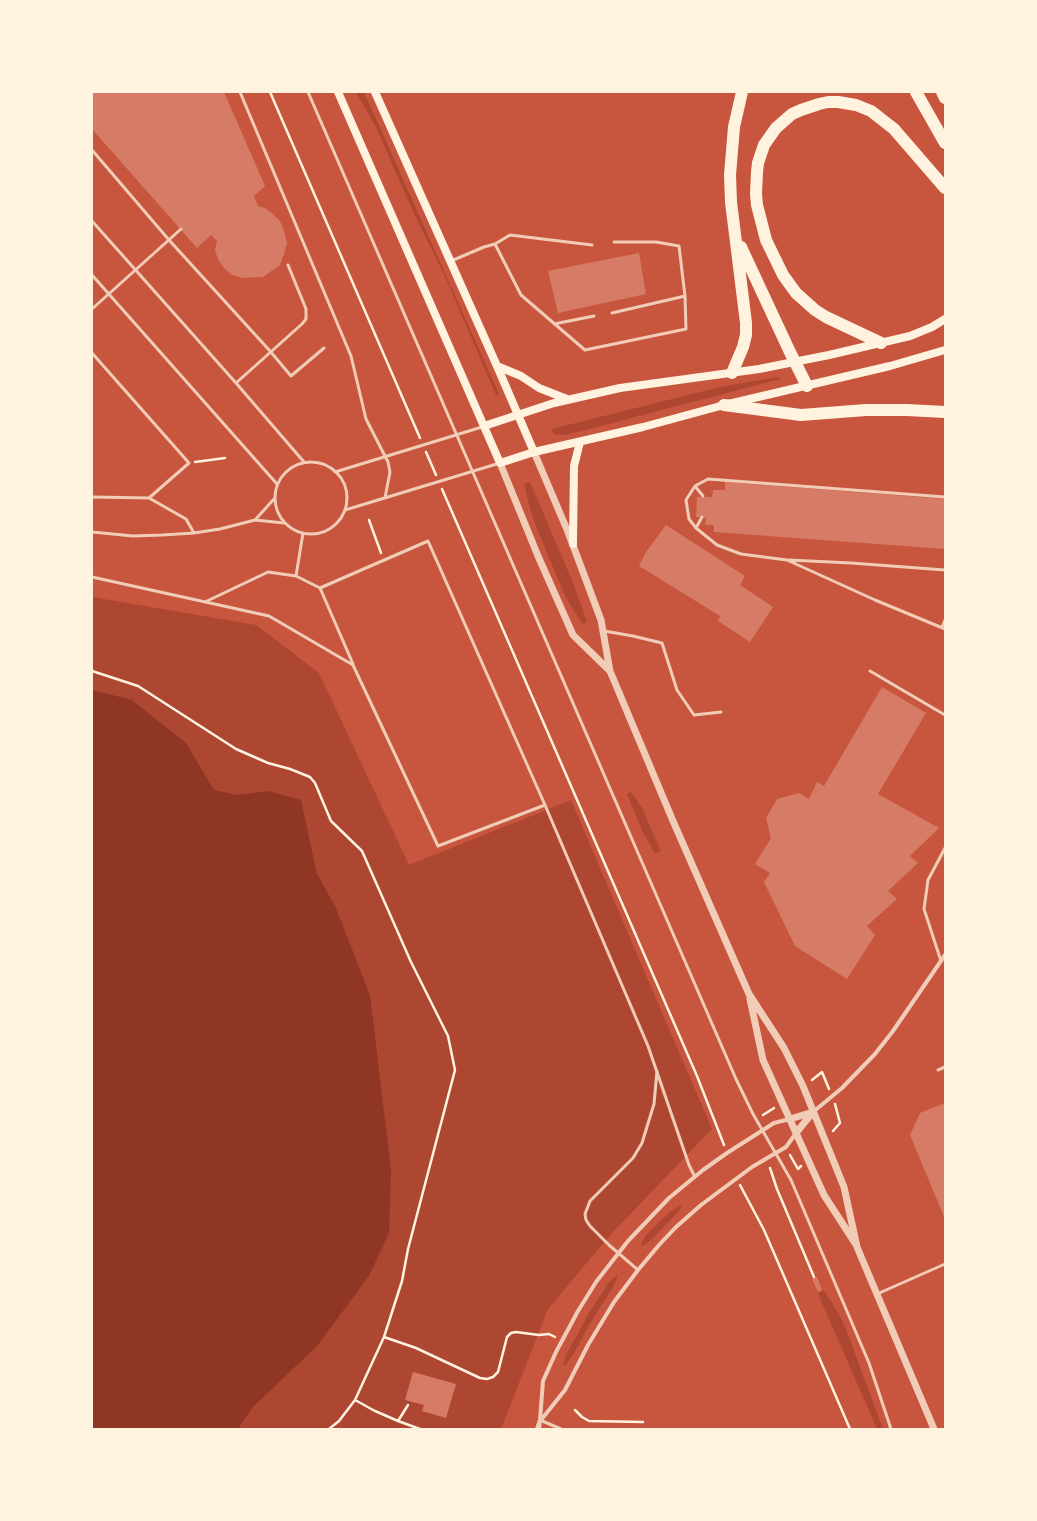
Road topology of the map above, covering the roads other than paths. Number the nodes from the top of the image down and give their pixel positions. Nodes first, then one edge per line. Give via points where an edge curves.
1 (240, 92) edge
2 (308, 92) edge
3 (338, 92) edge
4 (375, 92) edge
5 (742, 92) edge
6 (916, 92) edge
7 (942, 92) edge
8 (945, 98) edge
9 (945, 143) edge
10 (92, 150) edge
11 (945, 188) edge
12 (92, 221) edge
13 (181, 229) dead end
14 (736, 237) junction
15 (169, 240) junction
16 (614, 242) dead end
17 (495, 244) junction
18 (592, 245) dead end
19 (451, 261) junction
20 (288, 265) dead end
21 (135, 269) junction
22 (92, 275) edge
23 (108, 294) junction
24 (685, 296) junction
25 (92, 309) edge
26 (612, 312) dead end
27 (594, 316) dead end
28 (945, 319) edge
29 (554, 324) junction
30 (881, 343) junction
31 (324, 348) dead end
32 (945, 350) edge
33 (270, 351) junction
34 (92, 353) edge
35 (795, 363) junction
36 (497, 366) junction
37 (732, 373) junction
38 (236, 383) junction
39 (807, 386) junction
40 (567, 400) junction
41 (724, 405) junction
42 (945, 412) edge
43 (518, 415) junction
44 (484, 426) junction
45 (457, 435) junction
46 (580, 442) junction
47 (534, 452) junction
48 (386, 456) junction
49 (304, 462) junction
50 (500, 463) junction
51 (472, 471) junction
52 (335, 472) junction
53 (277, 484) junction
54 (695, 486) junction
55 (703, 496) dead end
56 (92, 497) edge
57 (945, 497) edge
58 (149, 498) junction
59 (385, 498) junction
60 (274, 499) junction
61 (345, 510) junction
62 (702, 517) dead end
63 (255, 520) junction
64 (284, 522) junction
65 (696, 528) junction
66 (92, 532) edge
67 (194, 533) junction
68 (303, 533) junction
69 (573, 544) junction
70 (787, 560) junction
71 (945, 570) edge
72 (296, 576) junction
73 (92, 577) edge
74 (320, 588) junction
75 (205, 602) junction
76 (945, 620) edge
77 (943, 628) edge
78 (603, 631) junction
79 (353, 665) junction
80 (870, 670) dead end
81 (610, 671) junction
82 (721, 712) dead end
83 (945, 715) edge
84 (544, 805) junction
85 (945, 848) edge
86 (945, 955) edge
87 (941, 961) junction
88 (749, 994) junction
89 (945, 1067) edge
90 (657, 1069) junction
91 (938, 1070) dead end
92 (813, 1112) junction
93 (790, 1119) junction
94 (762, 1130) junction
95 (796, 1133) junction
96 (776, 1153) junction
97 (695, 1176) junction
98 (857, 1247) junction
99 (618, 1253) junction
100 (945, 1264) edge
101 (638, 1270) junction
102 (878, 1294) junction
103 (540, 1420) junction
104 (539, 1429) edge
105 (561, 1429) edge
106 (892, 1429) edge
107 (934, 1429) edge

1 - 48 lane via 346,341 352,356 366,419
2 - 45 lane
3 - 44 main road
4 - 19 main road
5 - 14 highway via 731,152 731,202
6 - 9 highway
7 - 8 highway
10 - 15 lane
11 - 30 highway via 886,122 868,110 847,103 819,104 792,114 769,136 762,149 756,194 766,240 783,275 796,293 826,317
12 - 21 lane
13 - 15 lane
14 - 35 highway
14 - 37 highway via 746,335
15 - 21 lane
15 - 33 lane
16 - 24 lane via 656,242 679,246
17 - 18 lane via 510,235
17 - 19 lane
17 - 29 lane via 521,295
19 - 36 main road
20 - 33 lane via 307,316 302,324
21 - 23 lane
21 - 38 lane
22 - 23 lane
23 - 25 lane
23 - 53 lane
24 - 26 lane
24 - 29 lane via 686,330 585,350
27 - 29 lane
28 - 30 main road via 927,330
30 - 35 main road
31 - 33 lane via 291,376
32 - 39 main road
33 - 38 lane
34 - 58 lane via 189,462
35 - 37 main road
35 - 39 highway
36 - 40 main road
36 - 43 main road
37 - 40 main road via 632,386
38 - 49 lane
39 - 41 main road
40 - 43 main road
41 - 42 highway via 801,415 866,410
41 - 46 main road via 643,428
43 - 44 main road
43 - 47 main road
44 - 45 lane
44 - 50 main road
45 - 48 lane
45 - 51 lane
46 - 47 main road
46 - 69 main road via 574,466
47 - 50 main road
47 - 69 street
48 - 52 lane
48 - 59 lane via 390,472
49 - 52 lane via 326,465
49 - 53 lane via 288,470
50 - 51 lane
50 - 81 street via 573,635
51 - 59 lane
51 - 94 lane via 736,1080
52 - 61 lane via 346,490
53 - 60 lane
54 - 55 lane
54 - 57 lane via 708,479
54 - 65 lane via 686,500 689,519
56 - 58 lane
58 - 67 lane via 186,519
59 - 61 lane
60 - 63 lane
60 - 64 lane via 279,516
61 - 68 lane via 340,520 323,532
62 - 65 lane
63 - 64 lane
63 - 67 lane
64 - 68 lane via 292,529
65 - 70 lane via 717,545 740,554
66 - 67 lane via 133,536
68 - 72 lane
69 - 78 street via 602,620
70 - 71 lane
70 - 77 lane
72 - 74 lane
72 - 75 lane via 268,572
73 - 75 lane
74 - 79 lane
74 - 84 lane via 428,541
75 - 79 lane via 269,616
76 - 77 lane
78 - 81 street
78 - 82 lane via 662,643 677,690 694,715
79 - 84 lane via 438,846
80 - 83 lane
81 - 88 street
84 - 90 lane
85 - 87 lane via 928,880 924,909
86 - 87 street
87 - 92 street via 875,1054 842,1088
88 - 92 street via 784,1048
88 - 93 street via 763,1060
89 - 91 lane
90 - 97 lane
90 - 99 lane via 654,1104 642,1142 633,1158 590,1201 586,1209 586,1220 590,1226
92 - 93 street
92 - 95 street
92 - 98 street via 844,1187
93 - 94 street via 774,1123
93 - 95 street
94 - 96 lane
94 - 97 street
95 - 96 street via 786,1147
95 - 98 street via 824,1196
96 - 101 street via 752,1167 688,1215
96 - 106 lane via 791,1180 848,1312
97 - 99 street via 656,1211
98 - 102 street
99 - 101 lane
99 - 103 street via 578,1311 543,1381
100 - 102 lane
101 - 103 street via 602,1322 565,1390
102 - 107 street
103 - 104 street
103 - 105 lane

